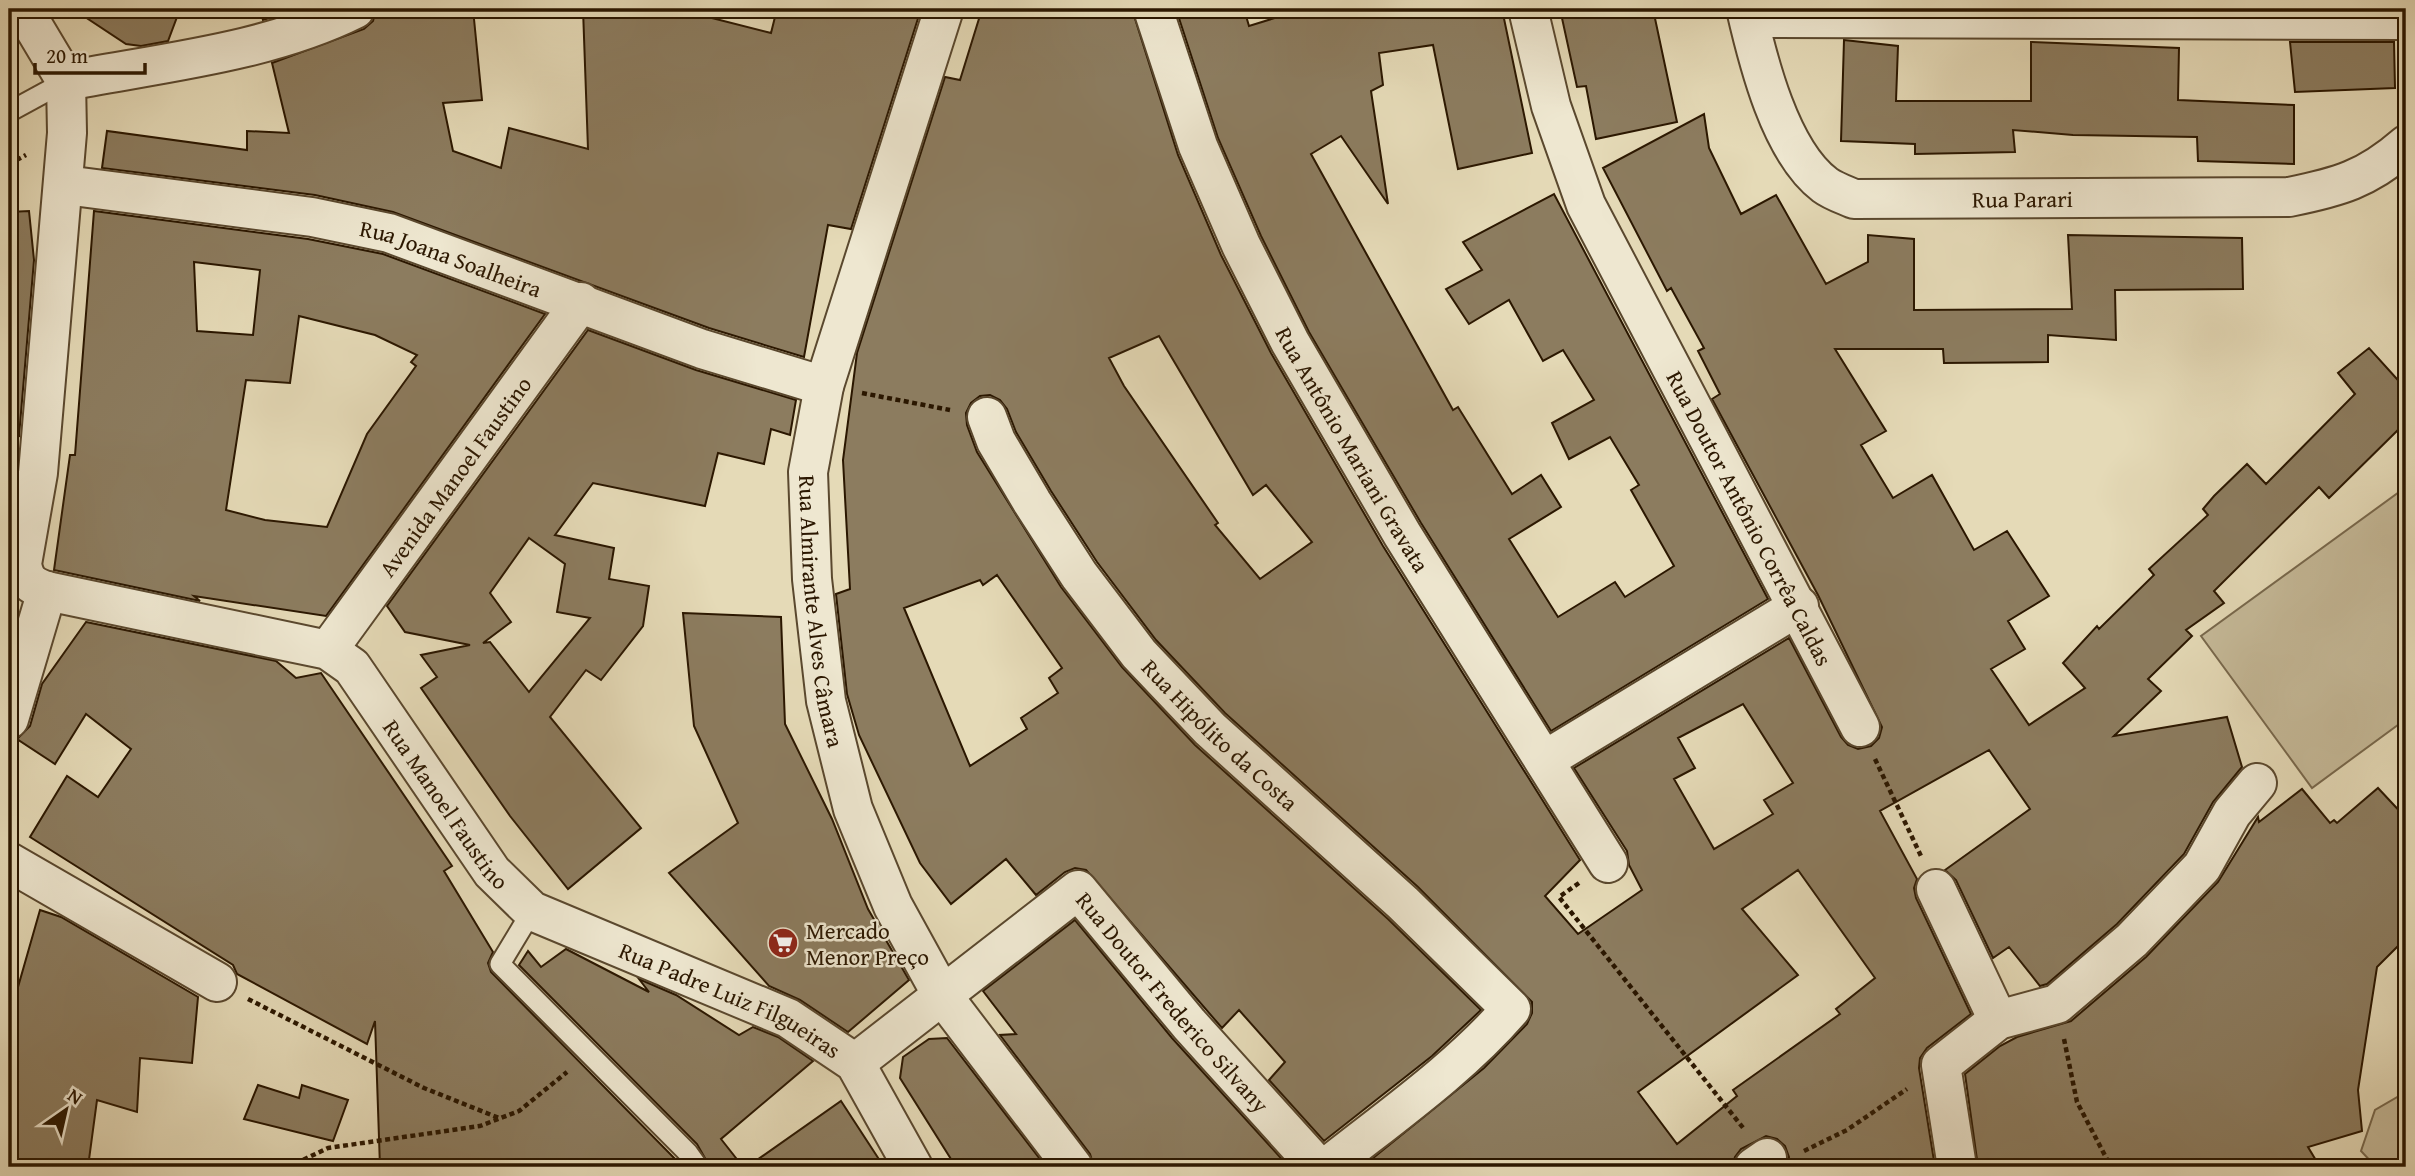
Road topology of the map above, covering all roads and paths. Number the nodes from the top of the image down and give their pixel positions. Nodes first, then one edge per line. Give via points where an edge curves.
1 (23, 9) edge
2 (355, 9) edge
3 (944, 9) edge
4 (1153, 9) edge
5 (1528, 9) edge
6 (1747, 13) edge
7 (2406, 20) edge
8 (66, 82) junction
9 (9, 112) edge
10 (2406, 145) edge
11 (65, 185) junction
12 (581, 302) junction
13 (824, 386) junction
14 (934, 407) dead end
15 (987, 417) dead end
16 (23, 482) edge
17 (47, 591) junction
18 (1800, 606) junction
19 (328, 650) junction
20 (9, 719) edge
21 (1860, 727) joint
22 (1545, 760) junction
23 (2257, 783) dead end
24 (9, 862) edge
25 (1608, 863) joint
26 (1936, 889) joint
27 (532, 911) junction
28 (217, 982) joint
29 (942, 995) junction
30 (2057, 1004) junction
31 (1998, 1020) junction
32 (589, 1053) junction
33 (855, 1063) junction
34 (1941, 1065) junction
35 (500, 1118) junction
36 (1760, 1163) edge
37 (288, 1167) edge
38 (698, 1167) edge
39 (913, 1167) edge
40 (1073, 1167) edge
41 (1318, 1167) edge
42 (1328, 1167) edge
43 (1957, 1167) edge
44 (2111, 1167) edge

1 - 8 street
2 - 8 street via 274,40
3 - 13 street, Rua Almirante Alves Câmara
4 - 22 street, Rua Antônio Mariani Gravata via 1198,146 1284,330 1402,534
5 - 18 street, Rua Doutor Antônio Corrêa Caldas via 1551,106 1586,205
6 - 7 street
6 - 10 street, Rua Parari via 1776,110 1791,142 1825,185 1854,199 2289,197 2339,187 2384,164
8 - 9 lane
8 - 11 street
11 - 12 street, Rua Joana Soalheira via 312,217 389,233
11 - 16 street
12 - 13 street, Rua Joana Soalheira via 702,349
12 - 19 street, Avenida Manoel Faustino
13 - 14 path
13 - 29 street, Rua Almirante Alves Câmara via 808,472 812,579 825,701 853,809 893,906
15 - 42 street, Rua Hipólito da Costa via 1032,502 1079,575 1139,654 1210,730 1404,903 1511,1009 1462,1056
16 - 17 street via 24,577 32,586
17 - 19 street, Rua Manoel Faustino
17 - 20 street
18 - 21 street, Rua Doutor Antônio Corrêa Caldas
18 - 22 street
19 - 27 street, Rua Manoel Faustino via 352,667 492,872
21 - 26 path
22 - 25 street, Rua Antônio Mariani Gravata
23 - 30 street via 2232,813 2202,867 2132,940
24 - 28 street
25 - 36 path via 1559,897
26 - 31 street
27 - 32 lane via 500,964
27 - 33 street, Rua Padre Luiz Filgueiras via 788,1018
28 - 35 path via 424,1088
29 - 33 street, Rua Doutor Frederico Silvany
29 - 40 street, Rua Almirante Alves Câmara
29 - 41 street, Rua Doutor Frederico Silvany via 1078,890 1198,1034
30 - 31 street
30 - 44 path via 2077,1102
31 - 34 street
32 - 35 path via 519,1111
32 - 38 lane
33 - 39 street, Rua Padre Luiz Filgueiras
34 - 36 path via 1847,1130 1811,1149
34 - 43 street
35 - 37 path via 480,1126 328,1148

